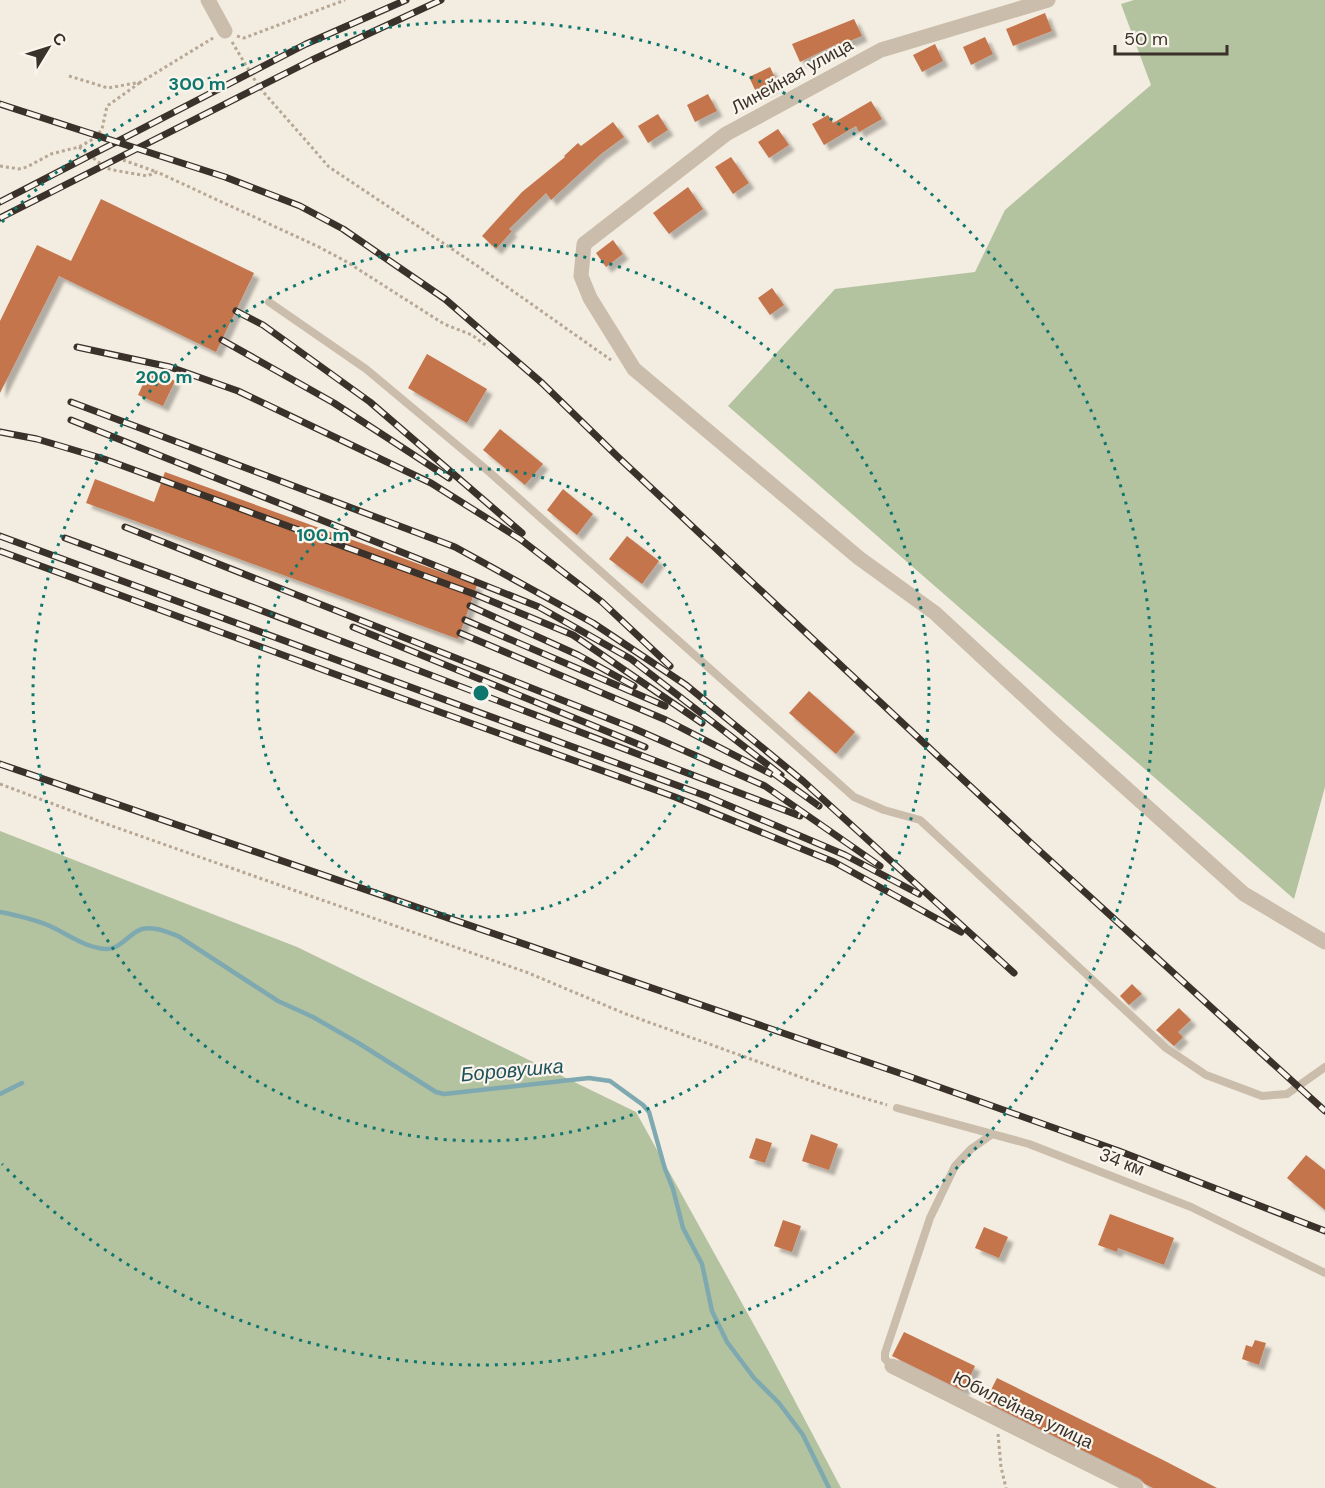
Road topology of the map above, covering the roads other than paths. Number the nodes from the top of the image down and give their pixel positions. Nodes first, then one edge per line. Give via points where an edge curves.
1 (208, 0) edge
2 (1048, 0) edge
3 (225, 31) road end
4 (269, 302) dead end
5 (1325, 942) edge
6 (1325, 1067) edge
7 (897, 1108) road end
8 (991, 1135) junction
9 (1325, 1273) edge
10 (892, 1366) joint
11 (1136, 1488) edge

1 - 3 street
2 - 5 street, Линейная улица via 881,50 726,134 584,244 581,276 590,298 634,369 859,558 935,613 1244,894
4 - 6 lane via 366,369 487,470 854,797 920,820 1166,1048 1206,1075 1262,1096 1287,1094
7 - 8 lane, 34 км
8 - 9 lane, 34 км via 1029,1144 1191,1207
8 - 10 lane via 970,1149 955,1166 930,1218 885,1353
10 - 11 street, Юбилейная улица

